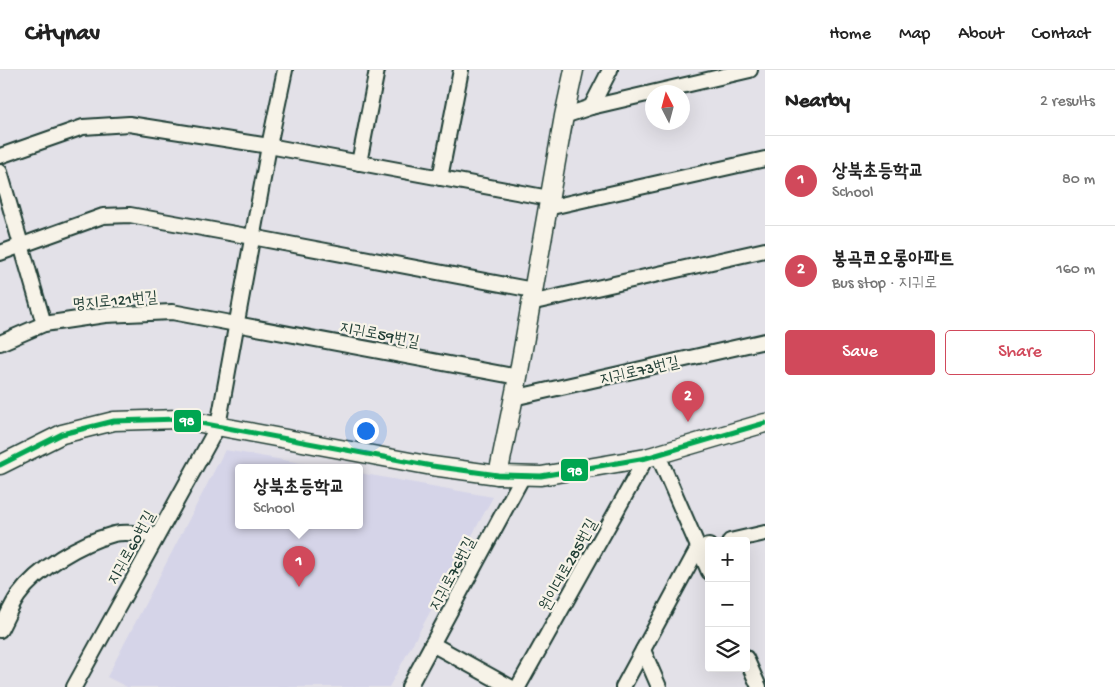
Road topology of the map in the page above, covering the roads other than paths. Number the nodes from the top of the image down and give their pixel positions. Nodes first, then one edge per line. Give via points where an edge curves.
1 (285, 70) edge
2 (377, 70) edge
3 (461, 70) edge
4 (574, 70) edge
5 (610, 70) edge
6 (750, 70) edge
7 (591, 107) junction
8 (564, 116) junction
9 (269, 146) junction
10 (0, 156) edge
11 (765, 159) edge
12 (359, 163) junction
13 (0, 172) edge
14 (440, 178) junction
15 (548, 203) junction
16 (252, 237) junction
17 (21, 245) junction
18 (765, 250) edge
19 (0, 253) edge
20 (532, 296) junction
21 (44, 324) junction
22 (236, 324) junction
23 (765, 341) edge
24 (0, 343) edge
25 (518, 377) junction
26 (513, 398) junction
27 (765, 423) edge
28 (218, 426) junction
29 (652, 457) junction
30 (0, 465) edge
31 (498, 474) junction
32 (523, 476) junction
33 (765, 533) edge
34 (156, 536) junction
35 (748, 537) edge
36 (704, 547) edge
37 (0, 630) edge
38 (432, 644) junction
39 (643, 650) junction
40 (750, 667) edge
41 (76, 686) edge
42 (409, 687) edge
43 (510, 687) edge
44 (518, 687) edge
45 (623, 687) edge
46 (659, 687) edge
47 (759, 687) edge

1 - 9 street
2 - 12 street
3 - 14 street
4 - 8 street
5 - 7 street
6 - 7 street
7 - 8 street
8 - 15 street
9 - 10 street via 129,124 83,128
9 - 12 street
9 - 16 street
11 - 15 street
12 - 14 street
13 - 17 street
14 - 15 street
15 - 20 street
16 - 17 street via 130,215 103,216
16 - 20 street
16 - 22 street
17 - 19 street
17 - 21 street
18 - 20 street
20 - 25 street
21 - 22 street, 명지로121번길 via 105,315 172,312
21 - 24 street, 명지로121번길
22 - 25 street, 지귀로59번길
22 - 28 street
23 - 26 street, 지귀로73번길
25 - 26 street
26 - 31 street
27 - 29 street
28 - 30 street via 179,419 114,421 62,434
28 - 31 street via 432,466
28 - 34 street, 지귀로60번길
29 - 32 street via 541,476
29 - 36 street
29 - 44 street, 원이대로285번길
31 - 32 street
32 - 38 street, 지귀로76번길
33 - 35 street
34 - 37 street via 115,534 84,545 45,568 18,596
34 - 41 street, 지귀로60번길
36 - 39 street
38 - 42 street, 지귀로76번길
38 - 43 street
39 - 45 street
39 - 46 street
40 - 47 street

